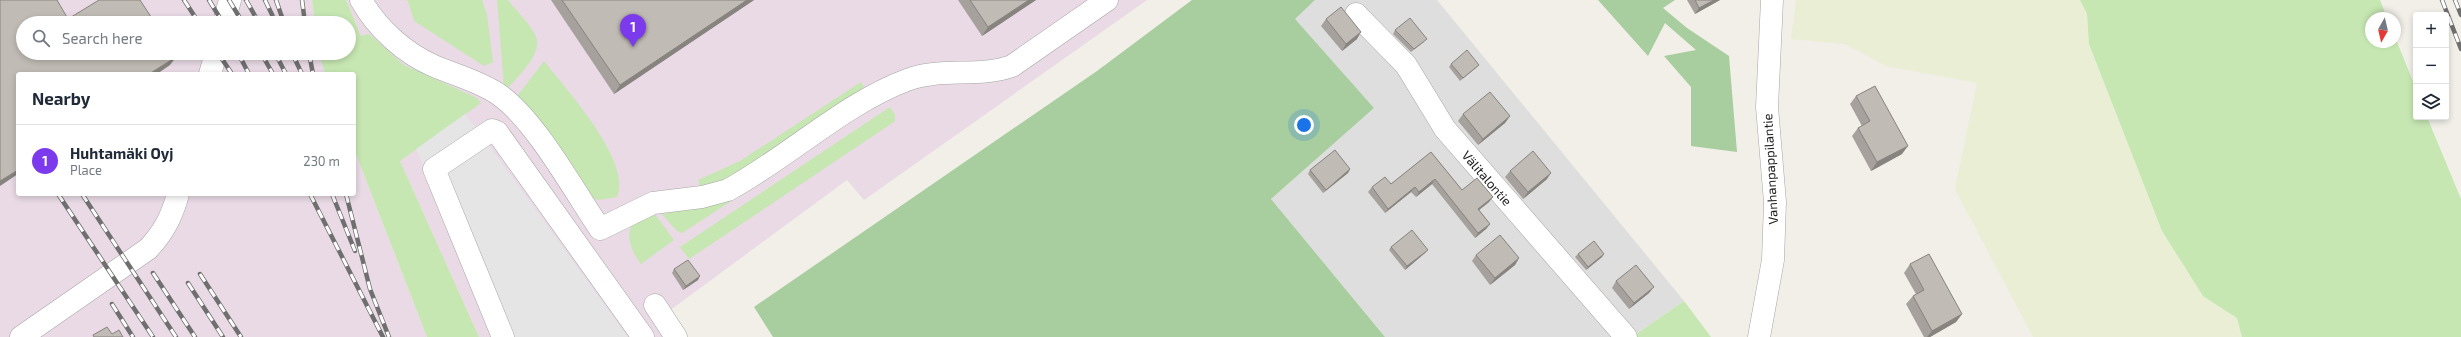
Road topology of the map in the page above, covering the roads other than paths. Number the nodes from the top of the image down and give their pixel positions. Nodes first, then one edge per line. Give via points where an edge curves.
1 (230, 0) edge
2 (361, 0) edge
3 (1107, 0) edge
4 (1772, 0) edge
5 (1356, 14) dead end
6 (226, 16) edge
7 (214, 60) edge
8 (211, 72) edge
9 (177, 196) edge
10 (642, 335) edge
11 (21, 337) edge
12 (503, 337) edge
13 (676, 337) edge
14 (1626, 337) edge
15 (1759, 337) edge

1 - 6 street
2 - 3 street via 379,25 408,50 433,65 498,93 514,107 600,229 653,203 702,197 728,190 875,94 908,79 994,71 1012,66
4 - 15 street, Vanhanpappilantie via 1767,107 1775,202 1773,260
5 - 14 street, Välitalontie via 1406,65 1445,129
7 - 8 street
9 - 11 street via 170,219 148,249
10 - 12 street via 497,132 492,130 434,169
10 - 13 street via 659,312

